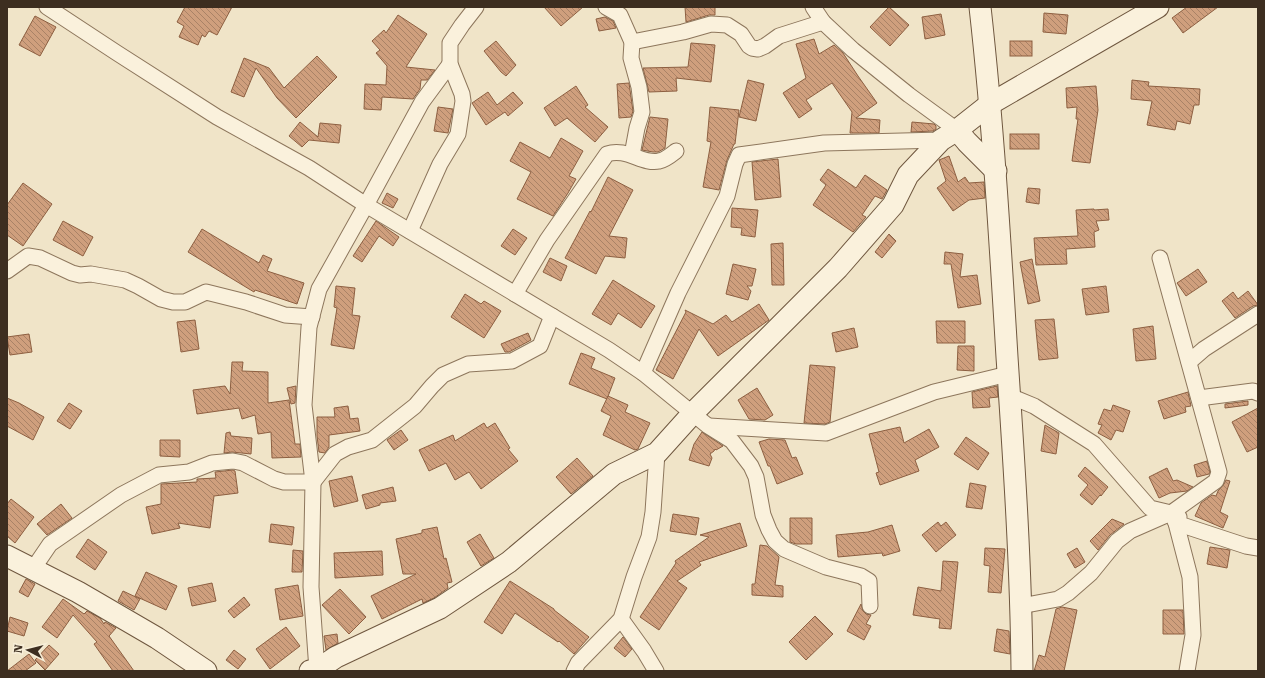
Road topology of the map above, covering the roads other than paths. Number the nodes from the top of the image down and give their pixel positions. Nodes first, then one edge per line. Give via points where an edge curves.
1 (47, 7) edge
2 (476, 7) edge
3 (606, 7) edge
4 (813, 7) edge
5 (980, 7) edge
6 (1158, 7) edge
7 (823, 22) junction
8 (632, 42) junction
9 (450, 64) junction
10 (990, 104) junction
11 (949, 135) junction
12 (676, 152) dead end
13 (632, 155) junction
14 (996, 171) junction
15 (366, 205) junction
16 (410, 231) junction
17 (1160, 258) dead end
18 (7, 271) edge
19 (514, 294) junction
20 (1258, 314) edge
21 (552, 316) junction
22 (312, 317) junction
23 (1189, 362) junction
24 (643, 373) junction
25 (1008, 374) junction
26 (1258, 393) edge
27 (1010, 396) junction
28 (1199, 398) junction
29 (700, 419) junction
30 (656, 454) junction
31 (313, 482) junction
32 (1174, 518) junction
33 (1258, 548) edge
34 (7, 556) edge
35 (33, 569) junction
36 (870, 606) dead end
37 (1021, 606) junction
38 (621, 619) junction
39 (313, 670) edge
40 (206, 671) edge
41 (574, 671) edge
42 (656, 671) edge
43 (1022, 671) edge
44 (1187, 671) edge

1 - 15 street via 217,117 308,168
2 - 9 street via 450,43
3 - 8 street via 620,16
4 - 7 street
5 - 10 street
6 - 10 street
7 - 8 street via 779,36 758,49 749,46 741,34 727,25 711,24
7 - 11 street via 909,95
8 - 13 street via 631,58 639,87 642,112
9 - 15 street via 422,102
9 - 16 street via 463,101 458,134 440,164
10 - 11 street
10 - 14 street
11 - 14 street via 967,142
11 - 24 street via 824,143 739,155 727,196 678,293
11 - 29 street via 908,175 893,205
12 - 13 street via 661,161 652,162
13 - 19 street via 612,152 607,154 547,240
14 - 25 street
15 - 16 street
15 - 22 street via 319,289
16 - 19 street
17 - 23 street
18 - 22 street via 28,256 40,258 80,275 91,274 125,280 161,299 173,302 185,302 206,292 285,315
19 - 21 street
20 - 23 street via 1204,349
21 - 24 street
21 - 31 street via 540,346 512,362 468,364 443,375 415,406 372,440 348,447 336,454
22 - 31 street via 304,405
23 - 28 street
24 - 29 street
25 - 27 street
25 - 29 street via 934,392 826,434
26 - 28 street via 1253,391
27 - 32 street via 1034,406 1094,444 1150,508
27 - 37 street
28 - 32 street via 1219,472 1218,477 1185,503
29 - 30 street
29 - 36 street via 732,441 750,466 756,477 763,515 775,540 784,549 826,567 861,576 869,581
30 - 38 street via 650,537
30 - 39 street via 614,474 509,562 440,608
31 - 35 street via 284,482 233,461 212,463 189,472 159,475 121,495 50,544
31 - 39 street
32 - 33 street via 1246,546
32 - 37 street via 1130,531 1117,541 1091,572 1058,600
32 - 44 street via 1190,577 1193,635
34 - 35 street
35 - 40 street via 158,638
37 - 43 street
38 - 41 street via 578,663
38 - 42 street

